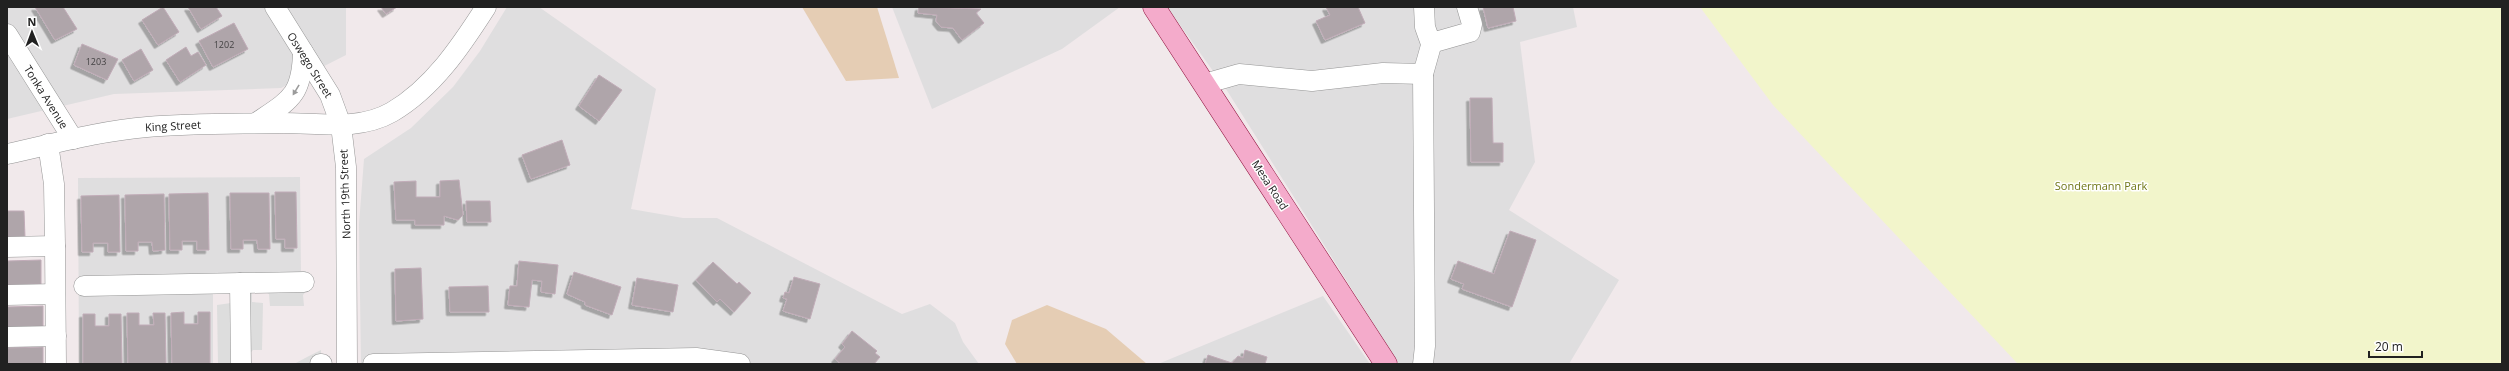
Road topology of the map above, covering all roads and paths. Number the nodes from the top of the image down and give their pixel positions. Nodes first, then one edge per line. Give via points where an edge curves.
1 (274, 7) edge
2 (486, 7) edge
3 (1154, 7) edge
4 (1424, 7) edge
5 (1468, 7) edge
6 (7, 34) edge
7 (1432, 42) junction
8 (303, 52) junction
9 (1422, 74) junction
10 (1204, 84) junction
11 (256, 124) junction
12 (341, 125) junction
13 (73, 139) junction
14 (48, 144) junction
15 (7, 154) edge
16 (55, 246) junction
17 (7, 247) edge
18 (304, 282) dead end
19 (240, 283) junction
20 (84, 286) dead end
21 (55, 294) junction
22 (7, 295) edge
23 (56, 336) junction
24 (7, 337) edge
25 (56, 364) edge
26 (241, 364) edge
27 (347, 364) edge
28 (373, 364) edge
29 (740, 364) edge
30 (1386, 364) edge
31 (1423, 364) edge

1 - 8 street, Oswego Street
2 - 12 street via 453,56 410,100 392,112 369,122
3 - 10 main road, Mesa Road
4 - 7 street via 1425,27
5 - 7 street via 1472,24 1470,32
6 - 13 street, Tonka Avenue
7 - 9 street
8 -> 11 street via 302,74 298,88 281,107
8 - 12 street, Oswego Street via 330,95
9 - 10 street via 1383,73 1312,81 1239,74
9 - 31 street via 1425,346
10 - 30 main road, Mesa Road
11 - 12 street, King Street
11 - 13 street, King Street via 144,127
12 - 27 street, North 19th Street via 346,167
13 - 14 street, King Street
14 - 15 street, King Street
14 - 16 street via 54,184
16 - 17 street
16 - 21 street
18 - 19 street
19 - 20 street
19 - 26 street
21 - 22 street
21 - 23 street
23 - 24 street
23 - 25 street
28 - 29 street via 696,358

